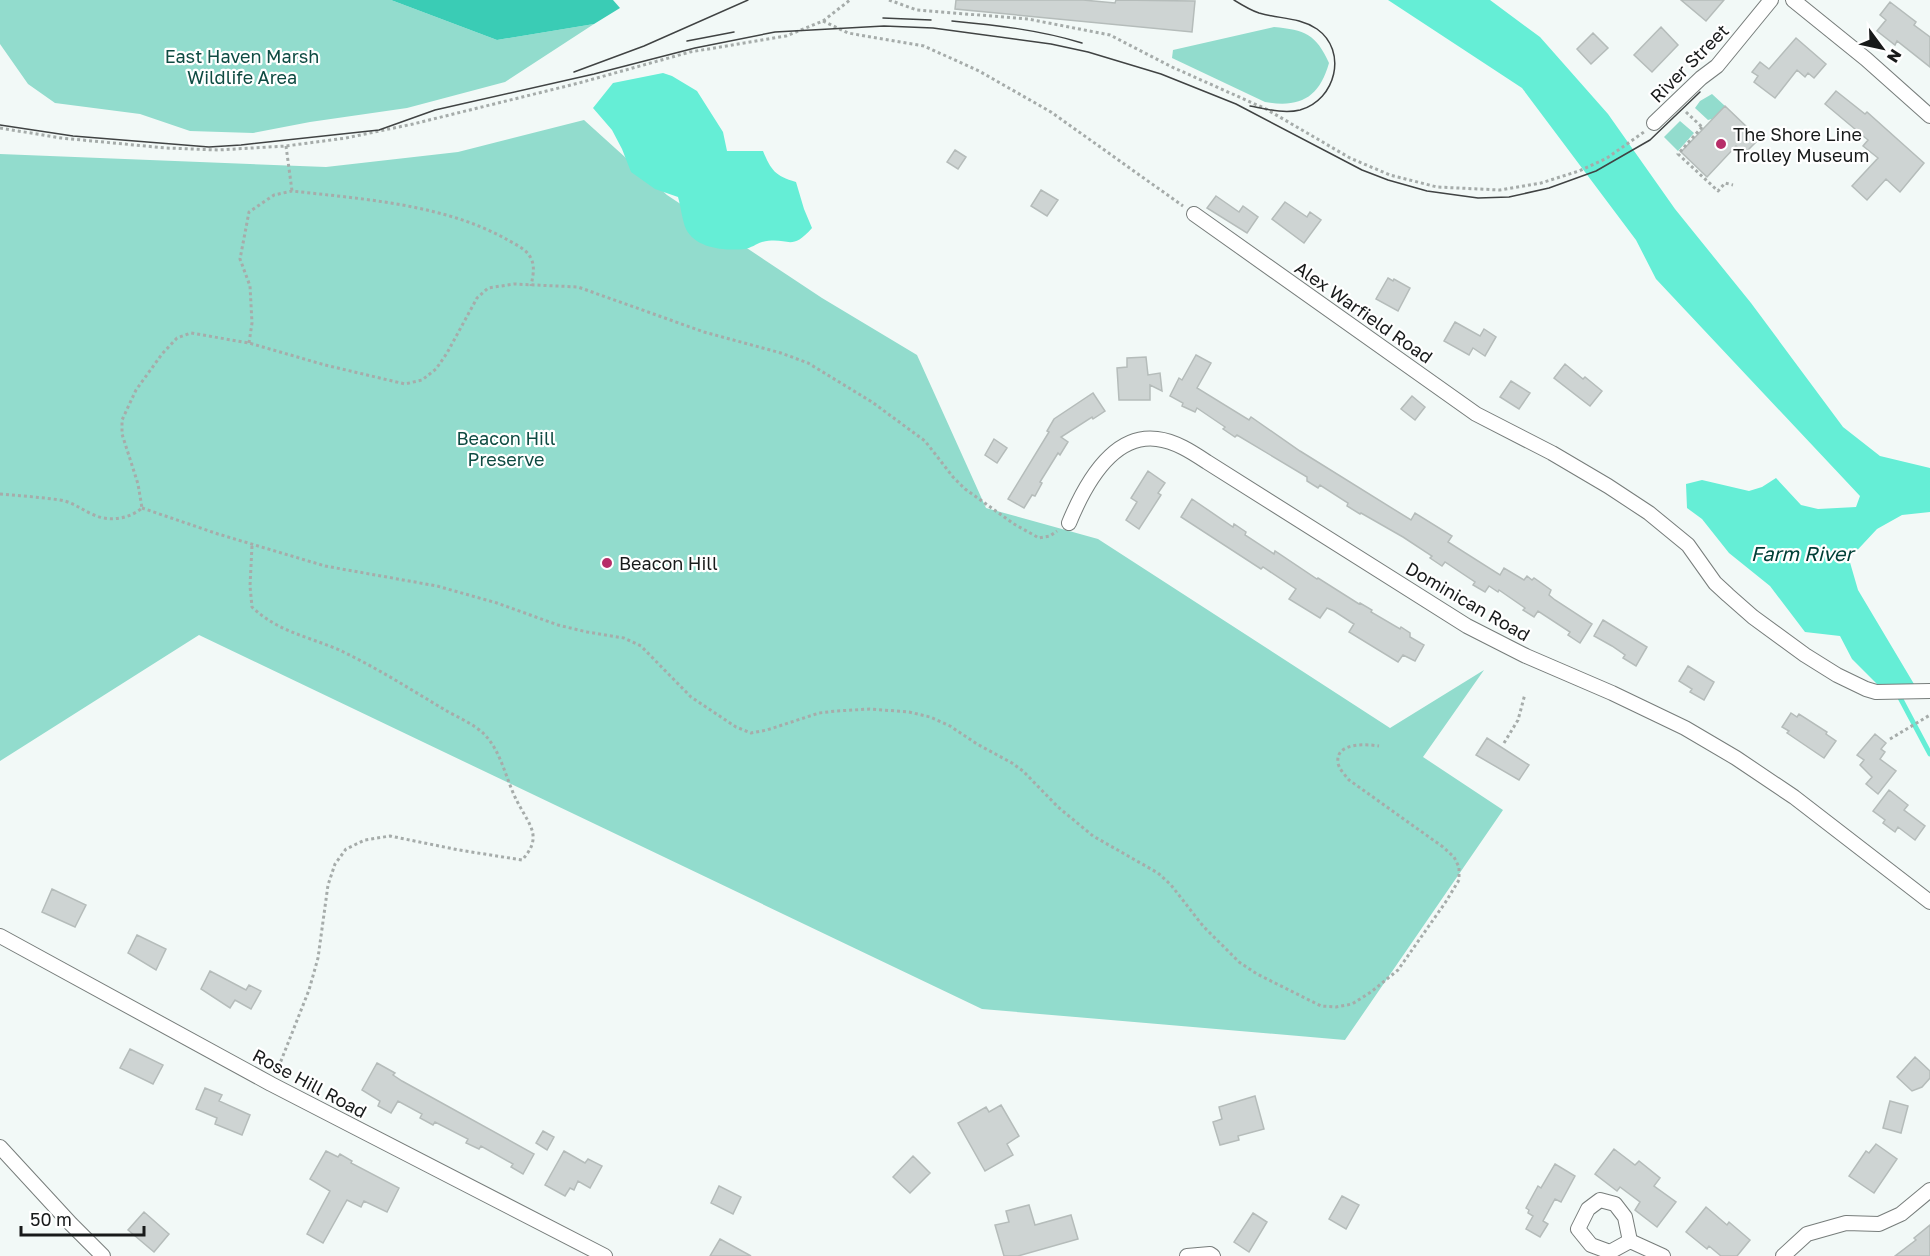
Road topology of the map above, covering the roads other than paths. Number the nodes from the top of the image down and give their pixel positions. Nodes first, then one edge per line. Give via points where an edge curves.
1 (1771, 0) edge
2 (1793, 0) edge
3 (1930, 116) edge
4 (1654, 123) dead end
5 (1194, 214) road end
6 (1069, 523) road end
7 (1930, 691) edge
8 (1930, 902) edge
9 (0, 936) edge
10 (0, 1147) edge
11 (1930, 1190) edge
12 (1630, 1242) dead end
13 (103, 1256) edge
14 (605, 1256) edge
15 (1187, 1256) edge
16 (1213, 1256) edge
17 (1663, 1256) edge
18 (1783, 1256) edge

1 - 4 street, River Street via 1717,66
2 - 3 street
5 - 7 street, Alex Warfield Road via 1476,414 1552,453 1649,513 1688,545 1715,582 1752,617 1805,655 1854,684 1876,692
6 - 8 street, Dominican Road via 1098,470 1119,449 1150,438 1171,442 1467,626 1675,723 1736,758 1794,797
9 - 14 street, Rose Hill Road via 271,1084
10 - 13 street
11 - 18 street via 1901,1214 1879,1224 1846,1223 1808,1234
12 - 17 street
15 - 16 street

